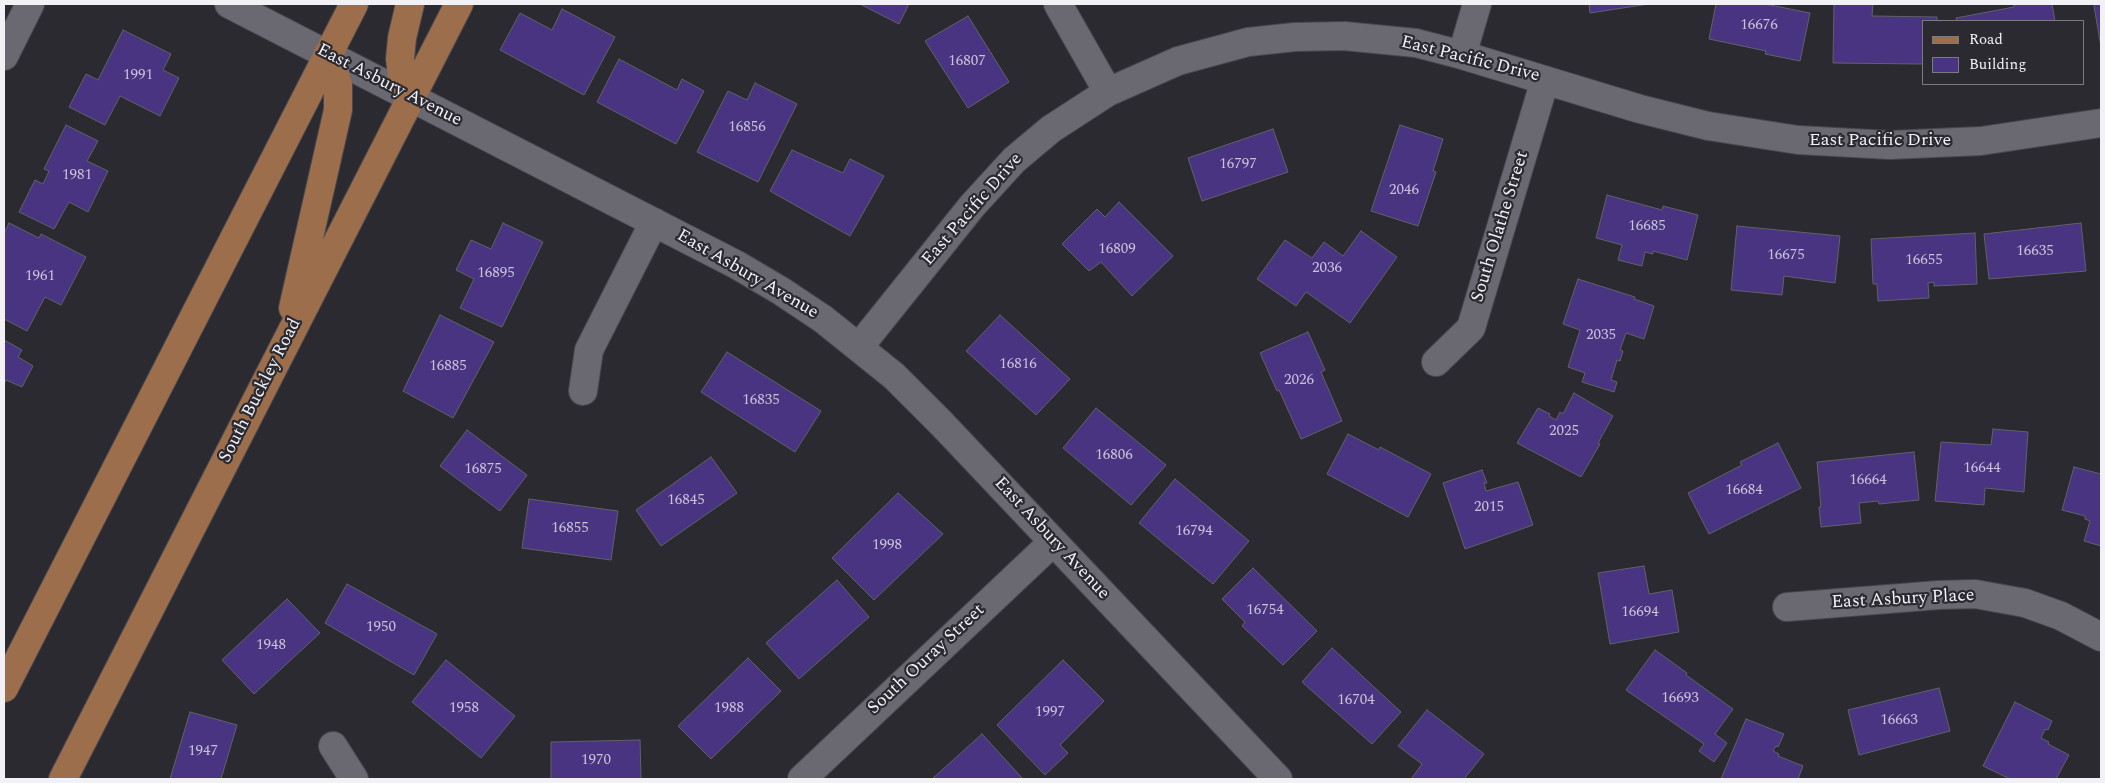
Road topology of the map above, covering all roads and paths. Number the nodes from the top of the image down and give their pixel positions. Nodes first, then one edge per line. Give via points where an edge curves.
1 (30, 4) edge
2 (229, 4) edge
3 (354, 4) edge
4 (410, 4) edge
5 (460, 4) edge
6 (1058, 4) edge
7 (1477, 4) edge
8 (328, 54) junction
9 (1462, 55) junction
10 (4, 56) edge
11 (1545, 80) junction
12 (1108, 92) junction
13 (412, 98) junction
14 (2101, 123) edge
15 (654, 222) junction
16 (286, 344) junction
17 (859, 347) junction
18 (1436, 362) dead end
19 (583, 391) dead end
20 (1053, 542) junction
21 (1787, 607) dead end
22 (2101, 637) edge
23 (4, 688) edge
24 (333, 746) dead end
25 (63, 779) edge
26 (354, 779) edge
27 (802, 779) edge
28 (1278, 779) edge

1 - 10 street
2 - 8 street, East Asbury Avenue
3 - 8 main road
4 - 13 main road via 400,59 402,75
5 - 13 main road, South Buckley Road
6 - 12 street
7 - 9 street
8 - 13 street, East Asbury Avenue
8 - 16 main road via 338,85 337,121
8 - 23 main road
9 - 11 street, East Pacific Drive
9 - 12 street, East Pacific Drive via 1416,43 1344,36 1295,36 1248,42 1178,61
11 - 14 street, East Pacific Drive via 1708,126 1798,140 1890,145 1981,141
11 - 18 street, South Olathe Street via 1471,328
12 - 17 street, East Pacific Drive via 1051,129 1014,160 972,206
13 - 15 street, East Asbury Avenue
13 - 16 main road, South Buckley Road
15 - 17 street, East Asbury Avenue via 781,290
15 - 19 street via 589,350
16 - 25 main road, South Buckley Road
17 - 20 street, East Asbury Avenue via 894,376 942,424
20 - 27 street, South Ouray Street
20 - 28 street, East Asbury Avenue
21 - 22 street, East Asbury Place via 1975,594 2026,603 2062,616
24 - 26 street

